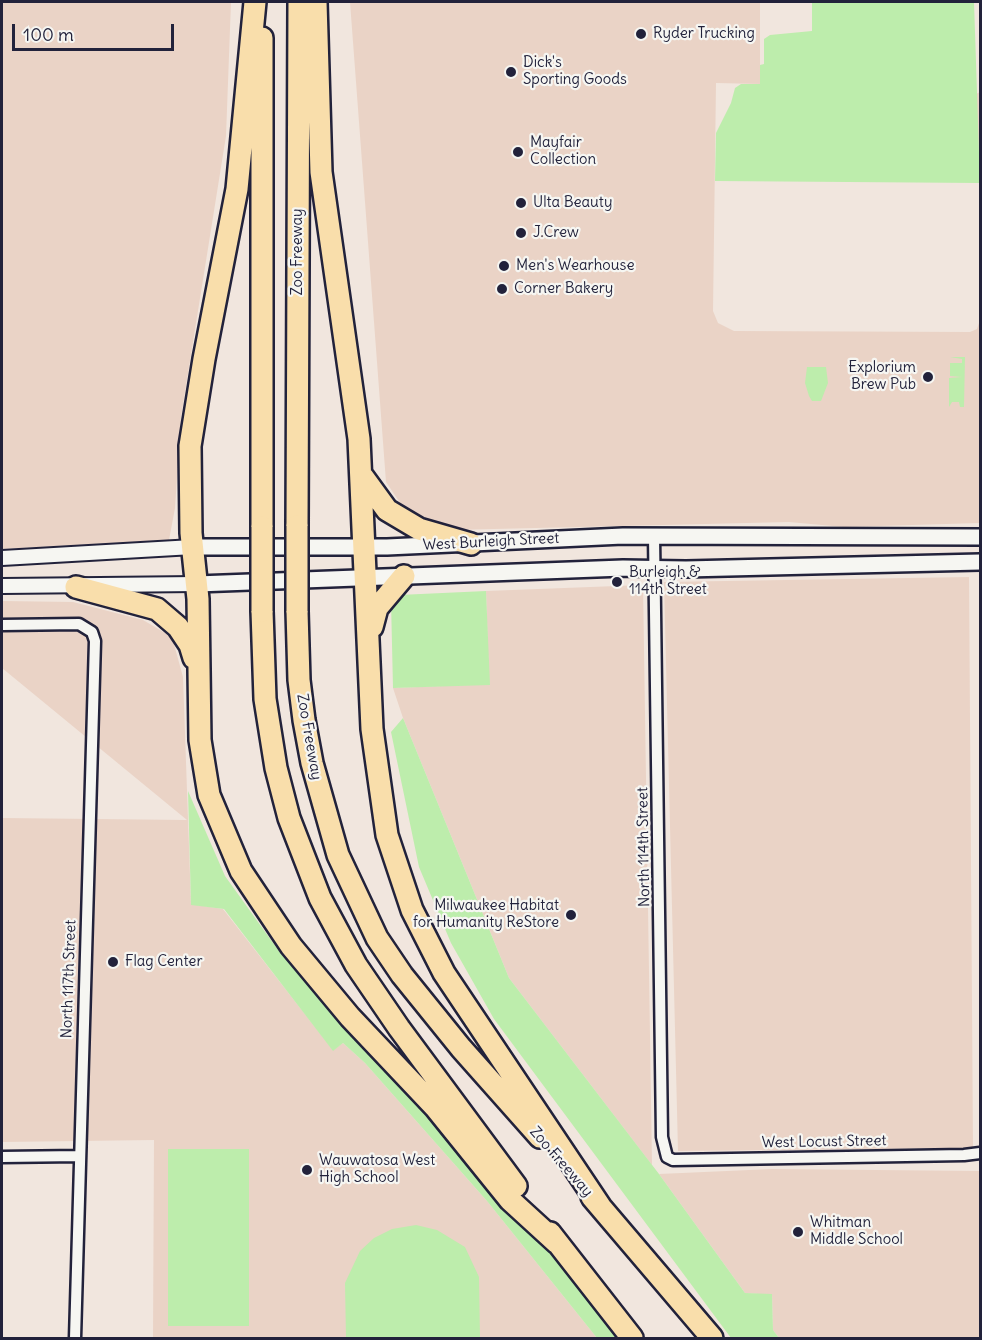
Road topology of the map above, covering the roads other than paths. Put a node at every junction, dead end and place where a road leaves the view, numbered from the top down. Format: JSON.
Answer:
{"nodes":[{"id":1,"x":255,"y":2,"type":"edge"},
{"id":2,"x":262,"y":2,"type":"edge"},
{"id":3,"x":299,"y":2,"type":"edge"},
{"id":4,"x":316,"y":2,"type":"edge"},
{"id":5,"x":363,"y":477,"type":"junction"},
{"id":6,"x":654,"y":536,"type":"junction"},
{"id":7,"x":981,"y":537,"type":"edge"},
{"id":8,"x":471,"y":544,"type":"junction"},
{"id":9,"x":365,"y":546,"type":"junction"},
{"id":10,"x":193,"y":547,"type":"junction"},
{"id":11,"x":2,"y":558,"type":"edge"},
{"id":12,"x":981,"y":562,"type":"edge"},
{"id":13,"x":653,"y":569,"type":"junction"},
{"id":14,"x":404,"y":576,"type":"junction"},
{"id":15,"x":366,"y":579,"type":"junction"},
{"id":16,"x":197,"y":584,"type":"junction"},
{"id":17,"x":2,"y":586,"type":"edge"},
{"id":18,"x":76,"y":587,"type":"junction"},
{"id":19,"x":2,"y":625,"type":"edge"},
{"id":20,"x":369,"y":633,"type":"junction"},
{"id":21,"x":197,"y":668,"type":"junction"},
{"id":22,"x":981,"y":1153,"type":"edge"},
{"id":23,"x":79,"y":1156,"type":"junction"},
{"id":24,"x":2,"y":1157,"type":"edge"},
{"id":25,"x":667,"y":1157,"type":"joint"},
{"id":26,"x":600,"y":1206,"type":"junction"},
{"id":27,"x":557,"y":1243,"type":"junction"},
{"id":28,"x":75,"y":1338,"type":"edge"},
{"id":29,"x":632,"y":1338,"type":"edge"},
{"id":30,"x":712,"y":1338,"type":"edge"}],
"edges":[{"from":1,"to":10,"type":"highway"},
{"from":2,"to":27,"type":"highway","bridge":true},
{"from":3,"to":26,"type":"highway","name":"Zoo Freeway","bridge":true},
{"from":4,"to":5,"type":"highway"},
{"from":5,"to":8,"type":"highway"},
{"from":5,"to":9,"type":"highway"},
{"from":6,"to":7,"type":"main road","name":"West Burleigh Street"},
{"from":6,"to":8,"type":"main road","name":"West Burleigh Street"},
{"from":6,"to":13,"type":"street","name":"North 114th Street"},
{"from":8,"to":9,"type":"main road","name":"West Burleigh Street"},
{"from":9,"to":10,"type":"main road","name":"West Burleigh Street"},
{"from":9,"to":15,"type":"highway"},
{"from":10,"to":11,"type":"street","name":"West Burleigh Street"},
{"from":10,"to":16,"type":"highway"},
{"from":12,"to":13,"type":"main road","name":"West Burleigh Street"},
{"from":13,"to":14,"type":"main road","name":"West Burleigh Street"},
{"from":13,"to":25,"type":"street","name":"North 114th Street"},
{"from":14,"to":15,"type":"main road","name":"West Burleigh Street"},
{"from":14,"to":20,"type":"highway"},
{"from":15,"to":16,"type":"main road","name":"West Burleigh Street"},
{"from":15,"to":20,"type":"highway"},
{"from":16,"to":18,"type":"street","name":"West Burleigh Street"},
{"from":16,"to":21,"type":"highway"},
{"from":17,"to":18,"type":"street","name":"West Burleigh Street"},
{"from":18,"to":21,"type":"highway"},
{"from":19,"to":23,"type":"street","name":"North 117th Street"},
{"from":20,"to":26,"type":"highway"},
{"from":21,"to":27,"type":"highway"},
{"from":22,"to":25,"type":"street","name":"West Locust Street"},
{"from":23,"to":24,"type":"street"},
{"from":23,"to":28,"type":"street","name":"North 117th Street"},
{"from":26,"to":30,"type":"highway","name":"Zoo Freeway"},
{"from":27,"to":29,"type":"highway"}]}
